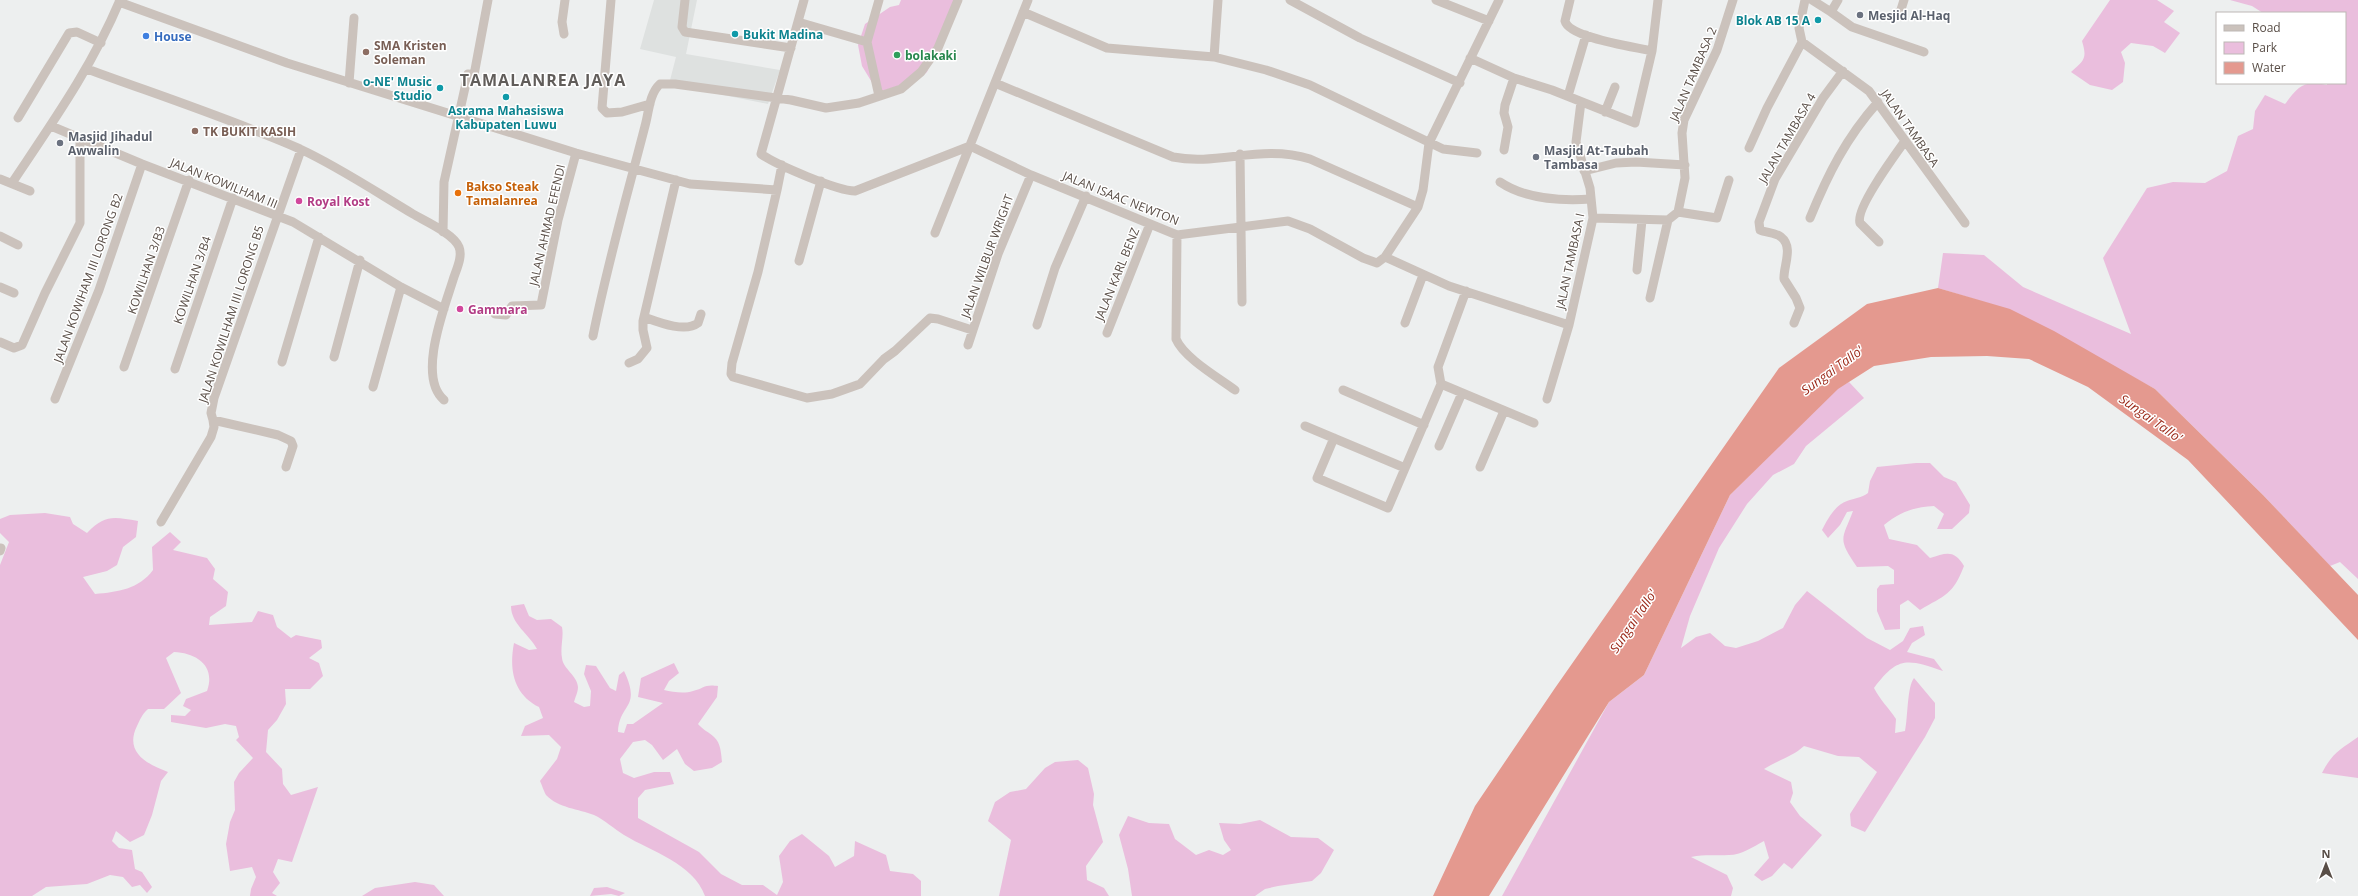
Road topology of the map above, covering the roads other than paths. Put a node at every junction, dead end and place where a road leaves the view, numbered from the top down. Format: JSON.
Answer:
{"nodes":[{"id":1,"x":488,"y":0,"type":"edge"},
{"id":2,"x":565,"y":0,"type":"edge"},
{"id":3,"x":611,"y":0,"type":"edge"},
{"id":4,"x":685,"y":0,"type":"edge"},
{"id":5,"x":804,"y":0,"type":"edge"},
{"id":6,"x":879,"y":0,"type":"edge"},
{"id":7,"x":958,"y":0,"type":"edge"},
{"id":8,"x":1028,"y":0,"type":"edge"},
{"id":9,"x":1218,"y":0,"type":"edge"},
{"id":10,"x":1290,"y":0,"type":"edge"},
{"id":11,"x":1436,"y":0,"type":"edge"},
{"id":12,"x":1499,"y":0,"type":"edge"},
{"id":13,"x":1570,"y":0,"type":"edge"},
{"id":14,"x":1658,"y":0,"type":"edge"},
{"id":15,"x":1733,"y":0,"type":"edge"},
{"id":16,"x":1805,"y":0,"type":"edge"},
{"id":17,"x":1812,"y":0,"type":"edge"},
{"id":18,"x":1838,"y":0,"type":"edge"},
{"id":19,"x":1904,"y":0,"type":"edge"},
{"id":20,"x":120,"y":1,"type":"edge"},
{"id":21,"x":1023,"y":12,"type":"junction"},
{"id":22,"x":1831,"y":12,"type":"junction"},
{"id":23,"x":1899,"y":16,"type":"dead end"},
{"id":24,"x":354,"y":18,"type":"dead end"},
{"id":25,"x":1489,"y":21,"type":"junction"},
{"id":26,"x":798,"y":22,"type":"junction"},
{"id":27,"x":564,"y":34,"type":"dead end"},
{"id":28,"x":1586,"y":35,"type":"junction"},
{"id":29,"x":867,"y":42,"type":"junction"},
{"id":30,"x":1802,"y":42,"type":"junction"},
{"id":31,"x":101,"y":43,"type":"junction"},
{"id":32,"x":791,"y":48,"type":"junction"},
{"id":33,"x":1652,"y":51,"type":"junction"},
{"id":34,"x":1924,"y":52,"type":"dead end"},
{"id":35,"x":1214,"y":57,"type":"junction"},
{"id":36,"x":1470,"y":58,"type":"junction"},
{"id":37,"x":87,"y":69,"type":"junction"},
{"id":38,"x":1843,"y":71,"type":"junction"},
{"id":39,"x":1514,"y":78,"type":"junction"},
{"id":40,"x":349,"y":83,"type":"junction"},
{"id":41,"x":995,"y":83,"type":"junction"},
{"id":42,"x":1460,"y":83,"type":"junction"},
{"id":43,"x":1615,"y":87,"type":"dead end"},
{"id":44,"x":879,"y":96,"type":"junction"},
{"id":45,"x":1568,"y":96,"type":"junction"},
{"id":46,"x":775,"y":99,"type":"junction"},
{"id":47,"x":1581,"y":102,"type":"junction"},
{"id":48,"x":1878,"y":102,"type":"junction"},
{"id":49,"x":650,"y":104,"type":"junction"},
{"id":50,"x":1605,"y":112,"type":"junction"},
{"id":51,"x":18,"y":118,"type":"dead end"},
{"id":52,"x":460,"y":118,"type":"junction"},
{"id":53,"x":51,"y":126,"type":"junction"},
{"id":54,"x":80,"y":138,"type":"junction"},
{"id":55,"x":1905,"y":141,"type":"junction"},
{"id":56,"x":1429,"y":143,"type":"junction"},
{"id":57,"x":970,"y":146,"type":"junction"},
{"id":58,"x":1749,"y":148,"type":"dead end"},
{"id":59,"x":301,"y":150,"type":"junction"},
{"id":60,"x":1504,"y":150,"type":"dead end"},
{"id":61,"x":576,"y":153,"type":"junction"},
{"id":62,"x":1477,"y":153,"type":"dead end"},
{"id":63,"x":1240,"y":154,"type":"junction"},
{"id":64,"x":142,"y":164,"type":"junction"},
{"id":65,"x":782,"y":165,"type":"junction"},
{"id":66,"x":1685,"y":165,"type":"junction"},
{"id":67,"x":632,"y":169,"type":"junction"},
{"id":68,"x":1584,"y":171,"type":"junction"},
{"id":69,"x":1031,"y":176,"type":"junction"},
{"id":70,"x":0,"y":179,"type":"edge"},
{"id":71,"x":189,"y":180,"type":"junction"},
{"id":72,"x":676,"y":180,"type":"junction"},
{"id":73,"x":1729,"y":180,"type":"dead end"},
{"id":74,"x":821,"y":181,"type":"junction"},
{"id":75,"x":1500,"y":182,"type":"dead end"},
{"id":76,"x":12,"y":183,"type":"junction"},
{"id":77,"x":777,"y":190,"type":"junction"},
{"id":78,"x":30,"y":191,"type":"dead end"},
{"id":79,"x":1086,"y":196,"type":"junction"},
{"id":80,"x":233,"y":198,"type":"junction"},
{"id":81,"x":1591,"y":199,"type":"junction"},
{"id":82,"x":1418,"y":206,"type":"junction"},
{"id":83,"x":1678,"y":212,"type":"junction"},
{"id":84,"x":277,"y":216,"type":"junction"},
{"id":85,"x":1593,"y":218,"type":"junction"},
{"id":86,"x":1810,"y":218,"type":"dead end"},
{"id":87,"x":1642,"y":220,"type":"junction"},
{"id":88,"x":1668,"y":220,"type":"junction"},
{"id":89,"x":1965,"y":223,"type":"dead end"},
{"id":90,"x":1150,"y":224,"type":"junction"},
{"id":91,"x":1241,"y":226,"type":"junction"},
{"id":92,"x":443,"y":232,"type":"junction"},
{"id":93,"x":935,"y":233,"type":"dead end"},
{"id":94,"x":1177,"y":235,"type":"junction"},
{"id":95,"x":0,"y":236,"type":"edge"},
{"id":96,"x":319,"y":237,"type":"junction"},
{"id":97,"x":1879,"y":242,"type":"dead end"},
{"id":98,"x":18,"y":245,"type":"dead end"},
{"id":99,"x":1383,"y":259,"type":"junction"},
{"id":100,"x":360,"y":260,"type":"junction"},
{"id":101,"x":799,"y":261,"type":"dead end"},
{"id":102,"x":1637,"y":270,"type":"dead end"},
{"id":103,"x":1423,"y":275,"type":"junction"},
{"id":104,"x":0,"y":287,"type":"edge"},
{"id":105,"x":401,"y":287,"type":"junction"},
{"id":106,"x":1466,"y":291,"type":"junction"},
{"id":107,"x":14,"y":293,"type":"dead end"},
{"id":108,"x":1650,"y":298,"type":"dead end"},
{"id":109,"x":1242,"y":302,"type":"dead end"},
{"id":110,"x":444,"y":309,"type":"junction"},
{"id":111,"x":495,"y":314,"type":"dead end"},
{"id":112,"x":701,"y":314,"type":"dead end"},
{"id":113,"x":644,"y":318,"type":"junction"},
{"id":114,"x":1405,"y":323,"type":"dead end"},
{"id":115,"x":1794,"y":323,"type":"dead end"},
{"id":116,"x":1037,"y":325,"type":"dead end"},
{"id":117,"x":1569,"y":325,"type":"junction"},
{"id":118,"x":972,"y":330,"type":"junction"},
{"id":119,"x":1107,"y":333,"type":"dead end"},
{"id":120,"x":593,"y":336,"type":"dead end"},
{"id":121,"x":0,"y":342,"type":"edge"},
{"id":122,"x":968,"y":345,"type":"dead end"},
{"id":123,"x":334,"y":357,"type":"dead end"},
{"id":124,"x":282,"y":362,"type":"dead end"},
{"id":125,"x":629,"y":363,"type":"dead end"},
{"id":126,"x":124,"y":368,"type":"dead end"},
{"id":127,"x":175,"y":369,"type":"dead end"},
{"id":128,"x":1441,"y":384,"type":"junction"},
{"id":129,"x":373,"y":387,"type":"dead end"},
{"id":130,"x":1235,"y":390,"type":"dead end"},
{"id":131,"x":1343,"y":390,"type":"dead end"},
{"id":132,"x":1462,"y":393,"type":"junction"},
{"id":133,"x":55,"y":399,"type":"dead end"},
{"id":134,"x":1547,"y":399,"type":"dead end"},
{"id":135,"x":444,"y":400,"type":"dead end"},
{"id":136,"x":1504,"y":411,"type":"junction"},
{"id":137,"x":213,"y":420,"type":"junction"},
{"id":138,"x":1534,"y":423,"type":"dead end"},
{"id":139,"x":1424,"y":425,"type":"junction"},
{"id":140,"x":1305,"y":426,"type":"dead end"},
{"id":141,"x":1334,"y":438,"type":"junction"},
{"id":142,"x":1439,"y":446,"type":"dead end"},
{"id":143,"x":1480,"y":467,"type":"dead end"},
{"id":144,"x":286,"y":468,"type":"dead end"},
{"id":145,"x":1405,"y":468,"type":"junction"},
{"id":146,"x":161,"y":522,"type":"dead end"}],
"edges":[{"from":1,"to":52,"type":"street"},
{"from":2,"to":27,"type":"street"},
{"from":3,"to":49,"type":"street"},
{"from":4,"to":32,"type":"street"},
{"from":5,"to":26,"type":"street"},
{"from":6,"to":29,"type":"street"},
{"from":7,"to":44,"type":"street"},
{"from":8,"to":21,"type":"street"},
{"from":9,"to":35,"type":"street"},
{"from":10,"to":42,"type":"street"},
{"from":11,"to":25,"type":"street"},
{"from":12,"to":25,"type":"street"},
{"from":13,"to":28,"type":"street"},
{"from":14,"to":33,"type":"street"},
{"from":15,"to":66,"type":"street","name":"JALAN TAMBASA 2"},
{"from":16,"to":30,"type":"street"},
{"from":17,"to":22,"type":"street"},
{"from":18,"to":22,"type":"street"},
{"from":19,"to":23,"type":"street"},
{"from":20,"to":31,"type":"street"},
{"from":20,"to":40,"type":"street"},
{"from":21,"to":35,"type":"street"},
{"from":21,"to":41,"type":"street"},
{"from":22,"to":34,"type":"street"},
{"from":24,"to":40,"type":"street"},
{"from":25,"to":36,"type":"street"},
{"from":26,"to":29,"type":"street"},
{"from":26,"to":32,"type":"street"},
{"from":28,"to":33,"type":"street"},
{"from":28,"to":45,"type":"street"},
{"from":29,"to":44,"type":"street"},
{"from":30,"to":38,"type":"street","name":"JALAN TAMBASA"},
{"from":30,"to":58,"type":"street"},
{"from":31,"to":37,"type":"street"},
{"from":31,"to":51,"type":"street"},
{"from":32,"to":46,"type":"street"},
{"from":33,"to":50,"type":"street"},
{"from":35,"to":56,"type":"street"},
{"from":36,"to":39,"type":"street"},
{"from":36,"to":42,"type":"street"},
{"from":37,"to":53,"type":"street"},
{"from":37,"to":59,"type":"street"},
{"from":38,"to":48,"type":"street","name":"JALAN TAMBASA"},
{"from":38,"to":115,"type":"street","name":"JALAN TAMBASA 4"},
{"from":39,"to":45,"type":"street"},
{"from":39,"to":60,"type":"street"},
{"from":40,"to":52,"type":"street"},
{"from":41,"to":57,"type":"street"},
{"from":41,"to":63,"type":"street"},
{"from":42,"to":56,"type":"street"},
{"from":43,"to":50,"type":"street"},
{"from":44,"to":46,"type":"street"},
{"from":45,"to":47,"type":"street"},
{"from":46,"to":49,"type":"street"},
{"from":46,"to":65,"type":"street"},
{"from":47,"to":50,"type":"street"},
{"from":47,"to":68,"type":"street","name":"JALAN TAMBASA I"},
{"from":48,"to":55,"type":"street","name":"JALAN TAMBASA"},
{"from":48,"to":86,"type":"street"},
{"from":49,"to":67,"type":"street"},
{"from":52,"to":61,"type":"street"},
{"from":52,"to":92,"type":"street"},
{"from":53,"to":54,"type":"street","name":"JALAN KOWILHAM III"},
{"from":53,"to":76,"type":"street"},
{"from":54,"to":64,"type":"street","name":"JALAN KOWILHAM III"},
{"from":54,"to":121,"type":"street"},
{"from":55,"to":89,"type":"street","name":"JALAN TAMBASA"},
{"from":55,"to":97,"type":"street"},
{"from":56,"to":62,"type":"street"},
{"from":56,"to":82,"type":"street"},
{"from":57,"to":69,"type":"street","name":"JALAN ISAAC NEWTON"},
{"from":57,"to":74,"type":"street"},
{"from":57,"to":93,"type":"street"},
{"from":59,"to":84,"type":"street","name":"JALAN KOWILHAM III LORONG B5"},
{"from":59,"to":92,"type":"street"},
{"from":61,"to":67,"type":"street"},
{"from":61,"to":111,"type":"street","name":"JALAN AHMAD EFENDI"},
{"from":63,"to":82,"type":"street"},
{"from":63,"to":91,"type":"street"},
{"from":64,"to":71,"type":"street","name":"JALAN KOWILHAM III"},
{"from":64,"to":133,"type":"street","name":"JALAN KOWIHAM III LORONG B2"},
{"from":65,"to":74,"type":"street"},
{"from":65,"to":77,"type":"street"},
{"from":66,"to":68,"type":"street"},
{"from":66,"to":83,"type":"street","name":"JALAN TAMBASA 2"},
{"from":67,"to":72,"type":"street"},
{"from":67,"to":120,"type":"street"},
{"from":68,"to":81,"type":"street","name":"JALAN TAMBASA I"},
{"from":69,"to":79,"type":"street","name":"JALAN ISAAC NEWTON"},
{"from":69,"to":118,"type":"street","name":"JALAN WILBUR WRIGHT"},
{"from":70,"to":76,"type":"street"},
{"from":71,"to":80,"type":"street","name":"JALAN KOWILHAM III"},
{"from":71,"to":126,"type":"street","name":"KOWILHAN 3/B3"},
{"from":72,"to":77,"type":"street"},
{"from":72,"to":113,"type":"street"},
{"from":73,"to":83,"type":"street"},
{"from":74,"to":101,"type":"street"},
{"from":75,"to":81,"type":"street"},
{"from":76,"to":78,"type":"street"},
{"from":77,"to":118,"type":"street"},
{"from":79,"to":90,"type":"street","name":"JALAN ISAAC NEWTON"},
{"from":79,"to":116,"type":"street"},
{"from":80,"to":84,"type":"street","name":"JALAN KOWILHAM III"},
{"from":80,"to":127,"type":"street","name":"KOWILHAN 3/B4"},
{"from":81,"to":85,"type":"street","name":"JALAN TAMBASA I"},
{"from":82,"to":99,"type":"street"},
{"from":83,"to":88,"type":"street"},
{"from":84,"to":96,"type":"street","name":"JALAN KOWILHAM III"},
{"from":84,"to":137,"type":"street","name":"JALAN KOWILHAM III LORONG B5"},
{"from":85,"to":87,"type":"street"},
{"from":85,"to":117,"type":"street","name":"JALAN TAMBASA I"},
{"from":87,"to":88,"type":"street"},
{"from":87,"to":102,"type":"street"},
{"from":88,"to":108,"type":"street"},
{"from":90,"to":94,"type":"street","name":"JALAN ISAAC NEWTON"},
{"from":90,"to":119,"type":"street","name":"JALAN KARL BENZ"},
{"from":91,"to":94,"type":"street","name":"JALAN ISAAC NEWTON"},
{"from":91,"to":99,"type":"street","name":"JALAN ISAAC NEWTON"},
{"from":91,"to":109,"type":"street"},
{"from":92,"to":110,"type":"street"},
{"from":94,"to":130,"type":"street"},
{"from":95,"to":98,"type":"street"},
{"from":96,"to":100,"type":"street","name":"JALAN KOWILHAM III"},
{"from":96,"to":124,"type":"street"},
{"from":99,"to":103,"type":"street"},
{"from":100,"to":105,"type":"street","name":"JALAN KOWILHAM III"},
{"from":100,"to":123,"type":"street"},
{"from":103,"to":106,"type":"street"},
{"from":103,"to":114,"type":"street"},
{"from":104,"to":107,"type":"street"},
{"from":105,"to":110,"type":"street","name":"JALAN KOWILHAM III"},
{"from":105,"to":129,"type":"street"},
{"from":106,"to":117,"type":"street"},
{"from":106,"to":128,"type":"street"},
{"from":110,"to":135,"type":"street"},
{"from":112,"to":113,"type":"street"},
{"from":113,"to":125,"type":"street"},
{"from":117,"to":134,"type":"street","name":"JALAN TAMBASA I"},
{"from":118,"to":122,"type":"street","name":"JALAN WILBUR WRIGHT"},
{"from":128,"to":132,"type":"street"},
{"from":128,"to":139,"type":"street"},
{"from":131,"to":139,"type":"street"},
{"from":132,"to":136,"type":"street"},
{"from":132,"to":142,"type":"street"},
{"from":136,"to":138,"type":"street"},
{"from":136,"to":143,"type":"street"},
{"from":137,"to":144,"type":"street"},
{"from":137,"to":146,"type":"street","name":"JALAN KOWILHAM III LORONG B5"},
{"from":139,"to":145,"type":"street"},
{"from":140,"to":141,"type":"street"},
{"from":141,"to":145,"type":"street"},
{"from":141,"to":145,"type":"street"}]}
